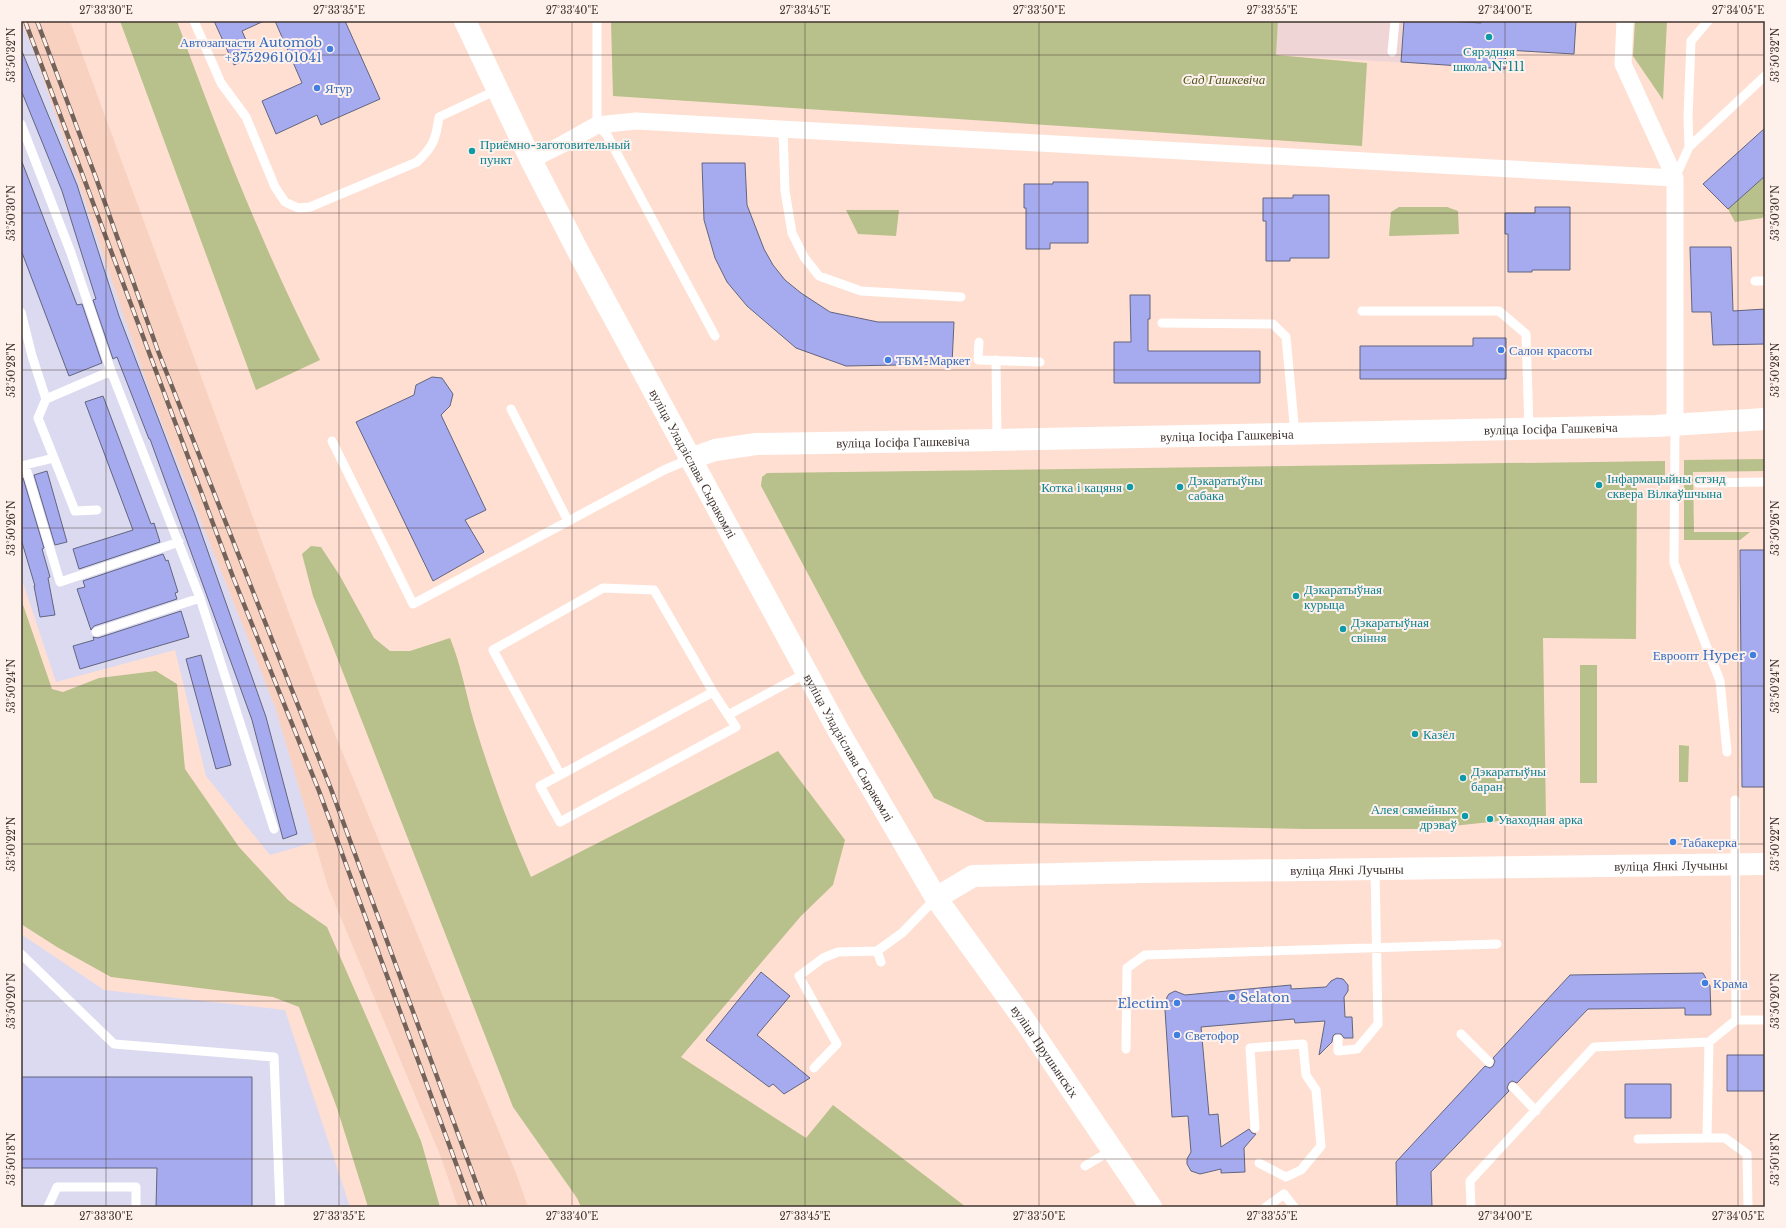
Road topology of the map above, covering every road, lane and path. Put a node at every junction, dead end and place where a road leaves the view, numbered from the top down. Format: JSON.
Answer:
{"nodes":[{"id":1,"x":194,"y":21,"type":"edge"},
{"id":2,"x":465,"y":21,"type":"edge"},
{"id":3,"x":597,"y":21,"type":"edge"},
{"id":4,"x":1394,"y":21,"type":"edge"},
{"id":5,"x":1625,"y":21,"type":"edge"},
{"id":6,"x":1708,"y":21,"type":"edge"},
{"id":7,"x":1392,"y":52,"type":"dead end"},
{"id":8,"x":1765,"y":76,"type":"edge"},
{"id":9,"x":497,"y":90,"type":"junction"},
{"id":10,"x":21,"y":124,"type":"edge"},
{"id":11,"x":597,"y":125,"type":"junction"},
{"id":12,"x":783,"y":129,"type":"junction"},
{"id":13,"x":1689,"y":147,"type":"junction"},
{"id":14,"x":531,"y":160,"type":"junction"},
{"id":15,"x":1676,"y":178,"type":"junction"},
{"id":16,"x":1755,"y":281,"type":"dead end"},
{"id":17,"x":1765,"y":281,"type":"edge"},
{"id":18,"x":961,"y":297,"type":"dead end"},
{"id":19,"x":1362,"y":311,"type":"dead end"},
{"id":20,"x":21,"y":312,"type":"edge"},
{"id":21,"x":1162,"y":323,"type":"dead end"},
{"id":22,"x":715,"y":336,"type":"dead end"},
{"id":23,"x":979,"y":342,"type":"dead end"},
{"id":24,"x":996,"y":360,"type":"junction"},
{"id":25,"x":1040,"y":362,"type":"dead end"},
{"id":26,"x":111,"y":371,"type":"junction"},
{"id":27,"x":46,"y":399,"type":"junction"},
{"id":28,"x":511,"y":409,"type":"dead end"},
{"id":29,"x":1765,"y":419,"type":"edge"},
{"id":30,"x":1675,"y":426,"type":"junction"},
{"id":31,"x":1529,"y":428,"type":"junction"},
{"id":32,"x":1295,"y":434,"type":"junction"},
{"id":33,"x":332,"y":440,"type":"dead end"},
{"id":34,"x":997,"y":440,"type":"junction"},
{"id":35,"x":54,"y":458,"type":"junction"},
{"id":36,"x":690,"y":459,"type":"junction"},
{"id":37,"x":1765,"y":482,"type":"edge"},
{"id":38,"x":1698,"y":483,"type":"dead end"},
{"id":39,"x":97,"y":510,"type":"dead end"},
{"id":40,"x":568,"y":521,"type":"junction"},
{"id":41,"x":179,"y":542,"type":"junction"},
{"id":42,"x":200,"y":598,"type":"junction"},
{"id":43,"x":96,"y":632,"type":"dead end"},
{"id":44,"x":806,"y":673,"type":"junction"},
{"id":45,"x":713,"y":692,"type":"junction"},
{"id":46,"x":728,"y":715,"type":"junction"},
{"id":47,"x":1726,"y":752,"type":"dead end"},
{"id":48,"x":560,"y":774,"type":"junction"},
{"id":49,"x":1735,"y":800,"type":"dead end"},
{"id":50,"x":274,"y":829,"type":"dead end"},
{"id":51,"x":1735,"y":864,"type":"junction"},
{"id":52,"x":1765,"y":864,"type":"edge"},
{"id":53,"x":1375,"y":869,"type":"junction"},
{"id":54,"x":936,"y":898,"type":"junction"},
{"id":55,"x":1497,"y":944,"type":"dead end"},
{"id":56,"x":1377,"y":947,"type":"junction"},
{"id":57,"x":877,"y":951,"type":"junction"},
{"id":58,"x":21,"y":954,"type":"edge"},
{"id":59,"x":882,"y":962,"type":"dead end"},
{"id":60,"x":1736,"y":1020,"type":"junction"},
{"id":61,"x":1765,"y":1020,"type":"edge"},
{"id":62,"x":1461,"y":1034,"type":"dead end"},
{"id":63,"x":1338,"y":1039,"type":"dead end"},
{"id":64,"x":1709,"y":1042,"type":"junction"},
{"id":65,"x":1126,"y":1049,"type":"dead end"},
{"id":66,"x":1489,"y":1062,"type":"dead end"},
{"id":67,"x":814,"y":1068,"type":"dead end"},
{"id":68,"x":1513,"y":1087,"type":"dead end"},
{"id":69,"x":1536,"y":1110,"type":"junction"},
{"id":70,"x":1255,"y":1128,"type":"dead end"},
{"id":71,"x":1707,"y":1138,"type":"junction"},
{"id":72,"x":1638,"y":1139,"type":"dead end"},
{"id":73,"x":1112,"y":1150,"type":"junction"},
{"id":74,"x":1259,"y":1163,"type":"dead end"},
{"id":75,"x":1085,"y":1166,"type":"dead end"},
{"id":76,"x":1286,"y":1177,"type":"junction"},
{"id":77,"x":1284,"y":1194,"type":"junction"},
{"id":78,"x":48,"y":1207,"type":"edge"},
{"id":79,"x":136,"y":1207,"type":"edge"},
{"id":80,"x":280,"y":1207,"type":"edge"},
{"id":81,"x":1151,"y":1207,"type":"edge"},
{"id":82,"x":1266,"y":1207,"type":"edge"},
{"id":83,"x":1294,"y":1207,"type":"edge"},
{"id":84,"x":1471,"y":1207,"type":"edge"},
{"id":85,"x":1748,"y":1207,"type":"edge"}],
"edges":[{"from":1,"to":9,"type":"lane"},
{"from":2,"to":9,"type":"street","name":"вуліца Уладзіслава Сыракомлі"},
{"from":3,"to":11,"type":"lane"},
{"from":4,"to":7,"type":"lane"},
{"from":5,"to":15,"type":"street"},
{"from":6,"to":13,"type":"lane"},
{"from":8,"to":13,"type":"lane"},
{"from":9,"to":14,"type":"street","name":"вуліца Уладзіслава Сыракомлі"},
{"from":10,"to":26,"type":"lane"},
{"from":11,"to":12,"type":"street"},
{"from":11,"to":14,"type":"street"},
{"from":11,"to":22,"type":"lane"},
{"from":12,"to":15,"type":"street"},
{"from":12,"to":18,"type":"lane"},
{"from":13,"to":15,"type":"lane"},
{"from":14,"to":36,"type":"street","name":"вуліца Уладзіслава Сыракомлі"},
{"from":15,"to":30,"type":"street"},
{"from":16,"to":17,"type":"lane"},
{"from":19,"to":31,"type":"lane"},
{"from":20,"to":27,"type":"lane"},
{"from":21,"to":32,"type":"lane"},
{"from":23,"to":24,"type":"lane"},
{"from":24,"to":25,"type":"lane"},
{"from":24,"to":34,"type":"lane"},
{"from":26,"to":27,"type":"lane"},
{"from":26,"to":41,"type":"lane"},
{"from":27,"to":35,"type":"lane"},
{"from":28,"to":40,"type":"lane"},
{"from":29,"to":30,"type":"street","name":"вуліца Іосіфа Гашкевіча"},
{"from":30,"to":31,"type":"street","name":"вуліца Іосіфа Гашкевіча"},
{"from":30,"to":47,"type":"lane"},
{"from":31,"to":32,"type":"street","name":"вуліца Іосіфа Гашкевіча"},
{"from":32,"to":34,"type":"street","name":"вуліца Іосіфа Гашкевіча"},
{"from":33,"to":40,"type":"lane"},
{"from":34,"to":36,"type":"street","name":"вуліца Іосіфа Гашкевіча"},
{"from":35,"to":39,"type":"lane"},
{"from":35,"to":41,"type":"lane"},
{"from":36,"to":40,"type":"lane"},
{"from":36,"to":44,"type":"street","name":"вуліца Уладзіслава Сыракомлі"},
{"from":37,"to":38,"type":"lane"},
{"from":41,"to":42,"type":"lane"},
{"from":42,"to":43,"type":"lane"},
{"from":42,"to":50,"type":"lane"},
{"from":44,"to":46,"type":"lane"},
{"from":44,"to":54,"type":"street","name":"вуліца Уладзіслава Сыракомлі"},
{"from":45,"to":46,"type":"lane"},
{"from":45,"to":48,"type":"lane"},
{"from":45,"to":48,"type":"lane"},
{"from":46,"to":48,"type":"lane"},
{"from":49,"to":51,"type":"lane"},
{"from":51,"to":52,"type":"street","name":"вуліца Янкі Лучыны"},
{"from":51,"to":53,"type":"street","name":"вуліца Янкі Лучыны"},
{"from":51,"to":60,"type":"lane"},
{"from":53,"to":54,"type":"street","name":"вуліца Янкі Лучыны"},
{"from":53,"to":56,"type":"lane"},
{"from":54,"to":57,"type":"lane"},
{"from":54,"to":73,"type":"street","name":"вуліца Прушынскіх"},
{"from":55,"to":56,"type":"lane"},
{"from":56,"to":63,"type":"lane"},
{"from":56,"to":65,"type":"lane"},
{"from":57,"to":59,"type":"lane"},
{"from":57,"to":67,"type":"lane"},
{"from":58,"to":80,"type":"lane"},
{"from":60,"to":61,"type":"lane"},
{"from":60,"to":64,"type":"lane"},
{"from":62,"to":66,"type":"lane"},
{"from":64,"to":69,"type":"lane"},
{"from":64,"to":71,"type":"lane"},
{"from":68,"to":69,"type":"lane"},
{"from":69,"to":84,"type":"lane"},
{"from":70,"to":76,"type":"lane"},
{"from":71,"to":72,"type":"lane"},
{"from":71,"to":85,"type":"lane"},
{"from":73,"to":75,"type":"lane"},
{"from":73,"to":81,"type":"street","name":"вуліца Прушынскіх"},
{"from":74,"to":76,"type":"lane"},
{"from":76,"to":77,"type":"lane"},
{"from":77,"to":82,"type":"lane"},
{"from":77,"to":83,"type":"lane"},
{"from":78,"to":79,"type":"lane"}]}
